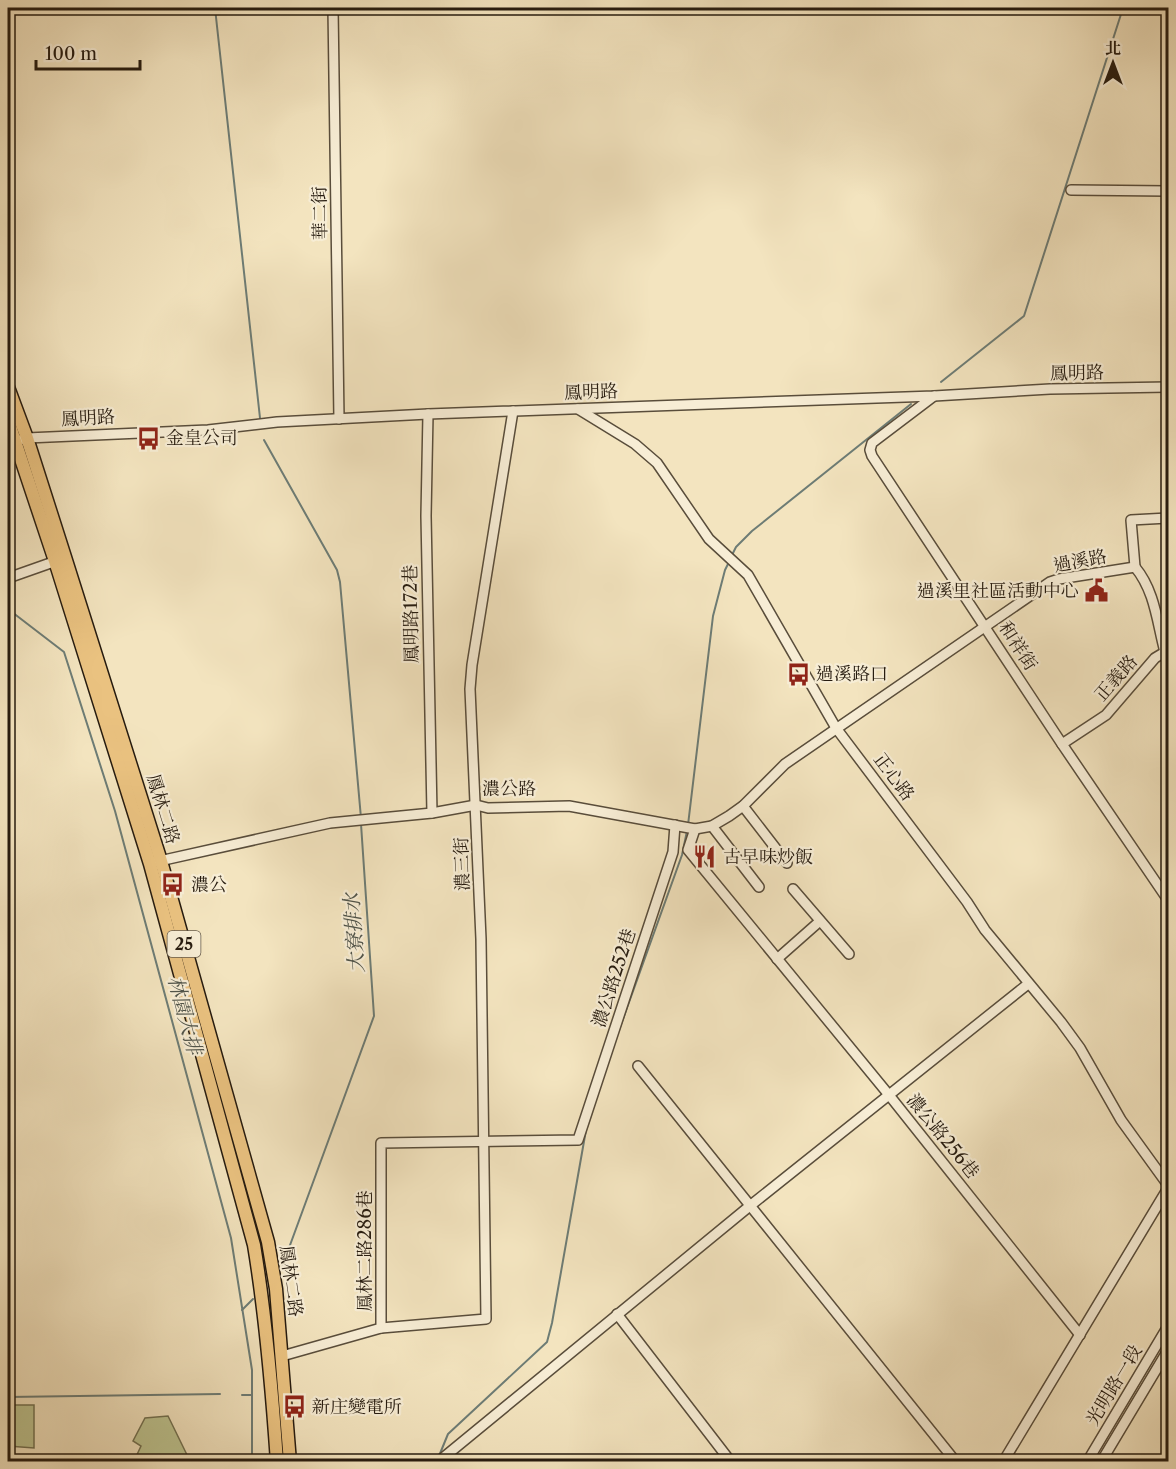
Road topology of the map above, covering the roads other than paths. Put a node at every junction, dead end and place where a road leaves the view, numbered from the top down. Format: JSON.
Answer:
{"nodes":[{"id":1,"x":333,"y":8,"type":"edge"},
{"id":2,"x":1071,"y":190,"type":"dead end"},
{"id":3,"x":1168,"y":191,"type":"edge"},
{"id":4,"x":8,"y":387,"type":"edge"},
{"id":5,"x":1168,"y":387,"type":"edge"},
{"id":6,"x":934,"y":396,"type":"junction"},
{"id":7,"x":577,"y":409,"type":"junction"},
{"id":8,"x":513,"y":411,"type":"junction"},
{"id":9,"x":428,"y":414,"type":"junction"},
{"id":10,"x":339,"y":419,"type":"junction"},
{"id":11,"x":8,"y":420,"type":"edge"},
{"id":12,"x":21,"y":440,"type":"junction"},
{"id":13,"x":1168,"y":518,"type":"edge"},
{"id":14,"x":60,"y":559,"type":"junction"},
{"id":15,"x":1135,"y":567,"type":"junction"},
{"id":16,"x":8,"y":578,"type":"edge"},
{"id":17,"x":986,"y":625,"type":"junction"},
{"id":18,"x":1167,"y":652,"type":"edge"},
{"id":19,"x":836,"y":728,"type":"junction"},
{"id":20,"x":1062,"y":744,"type":"junction"},
{"id":21,"x":476,"y":805,"type":"junction"},
{"id":22,"x":743,"y":806,"type":"junction"},
{"id":23,"x":432,"y":813,"type":"junction"},
{"id":24,"x":712,"y":826,"type":"junction"},
{"id":25,"x":686,"y":827,"type":"junction"},
{"id":26,"x":155,"y":862,"type":"junction"},
{"id":27,"x":788,"y":863,"type":"dead end"},
{"id":28,"x":759,"y":887,"type":"dead end"},
{"id":29,"x":793,"y":889,"type":"dead end"},
{"id":30,"x":1168,"y":900,"type":"edge"},
{"id":31,"x":820,"y":921,"type":"junction"},
{"id":32,"x":849,"y":954,"type":"dead end"},
{"id":33,"x":777,"y":959,"type":"junction"},
{"id":34,"x":1028,"y":984,"type":"junction"},
{"id":35,"x":638,"y":1066,"type":"dead end"},
{"id":36,"x":889,"y":1095,"type":"junction"},
{"id":37,"x":485,"y":1141,"type":"junction"},
{"id":38,"x":1168,"y":1187,"type":"edge"},
{"id":39,"x":751,"y":1205,"type":"junction"},
{"id":40,"x":617,"y":1314,"type":"junction"},
{"id":41,"x":1168,"y":1326,"type":"edge"},
{"id":42,"x":381,"y":1328,"type":"junction"},
{"id":43,"x":1080,"y":1335,"type":"junction"},
{"id":44,"x":1168,"y":1350,"type":"edge"},
{"id":45,"x":282,"y":1356,"type":"junction"},
{"id":46,"x":278,"y":1461,"type":"edge"},
{"id":47,"x":291,"y":1461,"type":"edge"},
{"id":48,"x":438,"y":1461,"type":"edge"},
{"id":49,"x":731,"y":1461,"type":"edge"},
{"id":50,"x":956,"y":1461,"type":"edge"},
{"id":51,"x":1003,"y":1461,"type":"edge"},
{"id":52,"x":1087,"y":1461,"type":"edge"},
{"id":53,"x":1101,"y":1461,"type":"edge"}],
"edges":[{"from":1,"to":10,"type":"street","name":"華二街"},
{"from":2,"to":3,"type":"street"},
{"from":4,"to":12,"type":"main road","name":"鳳林二路","number":"25"},
{"from":5,"to":6,"type":"street","name":"鳳明路"},
{"from":6,"to":7,"type":"street","name":"鳳明路"},
{"from":6,"to":17,"type":"street","name":"和祥街"},
{"from":7,"to":8,"type":"street","name":"鳳明路"},
{"from":7,"to":19,"type":"street","name":"正心路"},
{"from":8,"to":9,"type":"street","name":"鳳明路"},
{"from":8,"to":21,"type":"street","name":"濃三街"},
{"from":9,"to":10,"type":"street","name":"鳳明路"},
{"from":9,"to":23,"type":"street","name":"鳳明路172巷"},
{"from":10,"to":12,"type":"street","name":"鳳明路"},
{"from":11,"to":12,"type":"main road","name":"鳳林二路","number":"25"},
{"from":12,"to":14,"type":"main road","name":"鳳林二路","number":"25"},
{"from":13,"to":15,"type":"street"},
{"from":14,"to":16,"type":"street"},
{"from":14,"to":26,"type":"main road","name":"鳳林二路","number":"25"},
{"from":15,"to":17,"type":"street","name":"過溪路"},
{"from":15,"to":18,"type":"street","name":"過溪路"},
{"from":17,"to":19,"type":"street","name":"過溪路"},
{"from":17,"to":20,"type":"street","name":"和祥街"},
{"from":18,"to":20,"type":"street","name":"正義路"},
{"from":19,"to":22,"type":"street","name":"濃公路"},
{"from":19,"to":34,"type":"street","name":"正心路"},
{"from":20,"to":30,"type":"street","name":"和祥街"},
{"from":21,"to":23,"type":"street","name":"濃公路"},
{"from":21,"to":25,"type":"street","name":"濃公路"},
{"from":21,"to":37,"type":"street","name":"濃三街"},
{"from":22,"to":24,"type":"street","name":"濃公路"},
{"from":22,"to":27,"type":"street"},
{"from":23,"to":26,"type":"street","name":"濃公路"},
{"from":24,"to":25,"type":"street","name":"濃公路"},
{"from":24,"to":28,"type":"street"},
{"from":25,"to":33,"type":"street","name":"濃公路256巷"},
{"from":25,"to":37,"type":"street","name":"濃公路252巷"},
{"from":26,"to":45,"type":"main road","name":"鳳林二路","number":"25"},
{"from":26,"to":46,"type":"main road","name":"鳳林二路","number":"25"},
{"from":29,"to":31,"type":"street"},
{"from":31,"to":32,"type":"street"},
{"from":31,"to":33,"type":"street"},
{"from":33,"to":36,"type":"street","name":"濃公路256巷"},
{"from":34,"to":36,"type":"street"},
{"from":34,"to":38,"type":"street","name":"正心路"},
{"from":35,"to":39,"type":"street"},
{"from":36,"to":39,"type":"street"},
{"from":36,"to":43,"type":"street","name":"濃公路256巷"},
{"from":37,"to":42,"type":"street","name":"濃三街"},
{"from":37,"to":42,"type":"street","name":"鳳林二路286巷"},
{"from":38,"to":43,"type":"street"},
{"from":39,"to":40,"type":"street"},
{"from":39,"to":50,"type":"street"},
{"from":40,"to":48,"type":"street"},
{"from":40,"to":49,"type":"street"},
{"from":41,"to":52,"type":"street","name":"光明路一段"},
{"from":42,"to":45,"type":"street","name":"鳳林二路286巷"},
{"from":43,"to":51,"type":"street"},
{"from":44,"to":53,"type":"street","name":"光明路一段"},
{"from":45,"to":47,"type":"main road","name":"鳳林二路","number":"25"}]}
